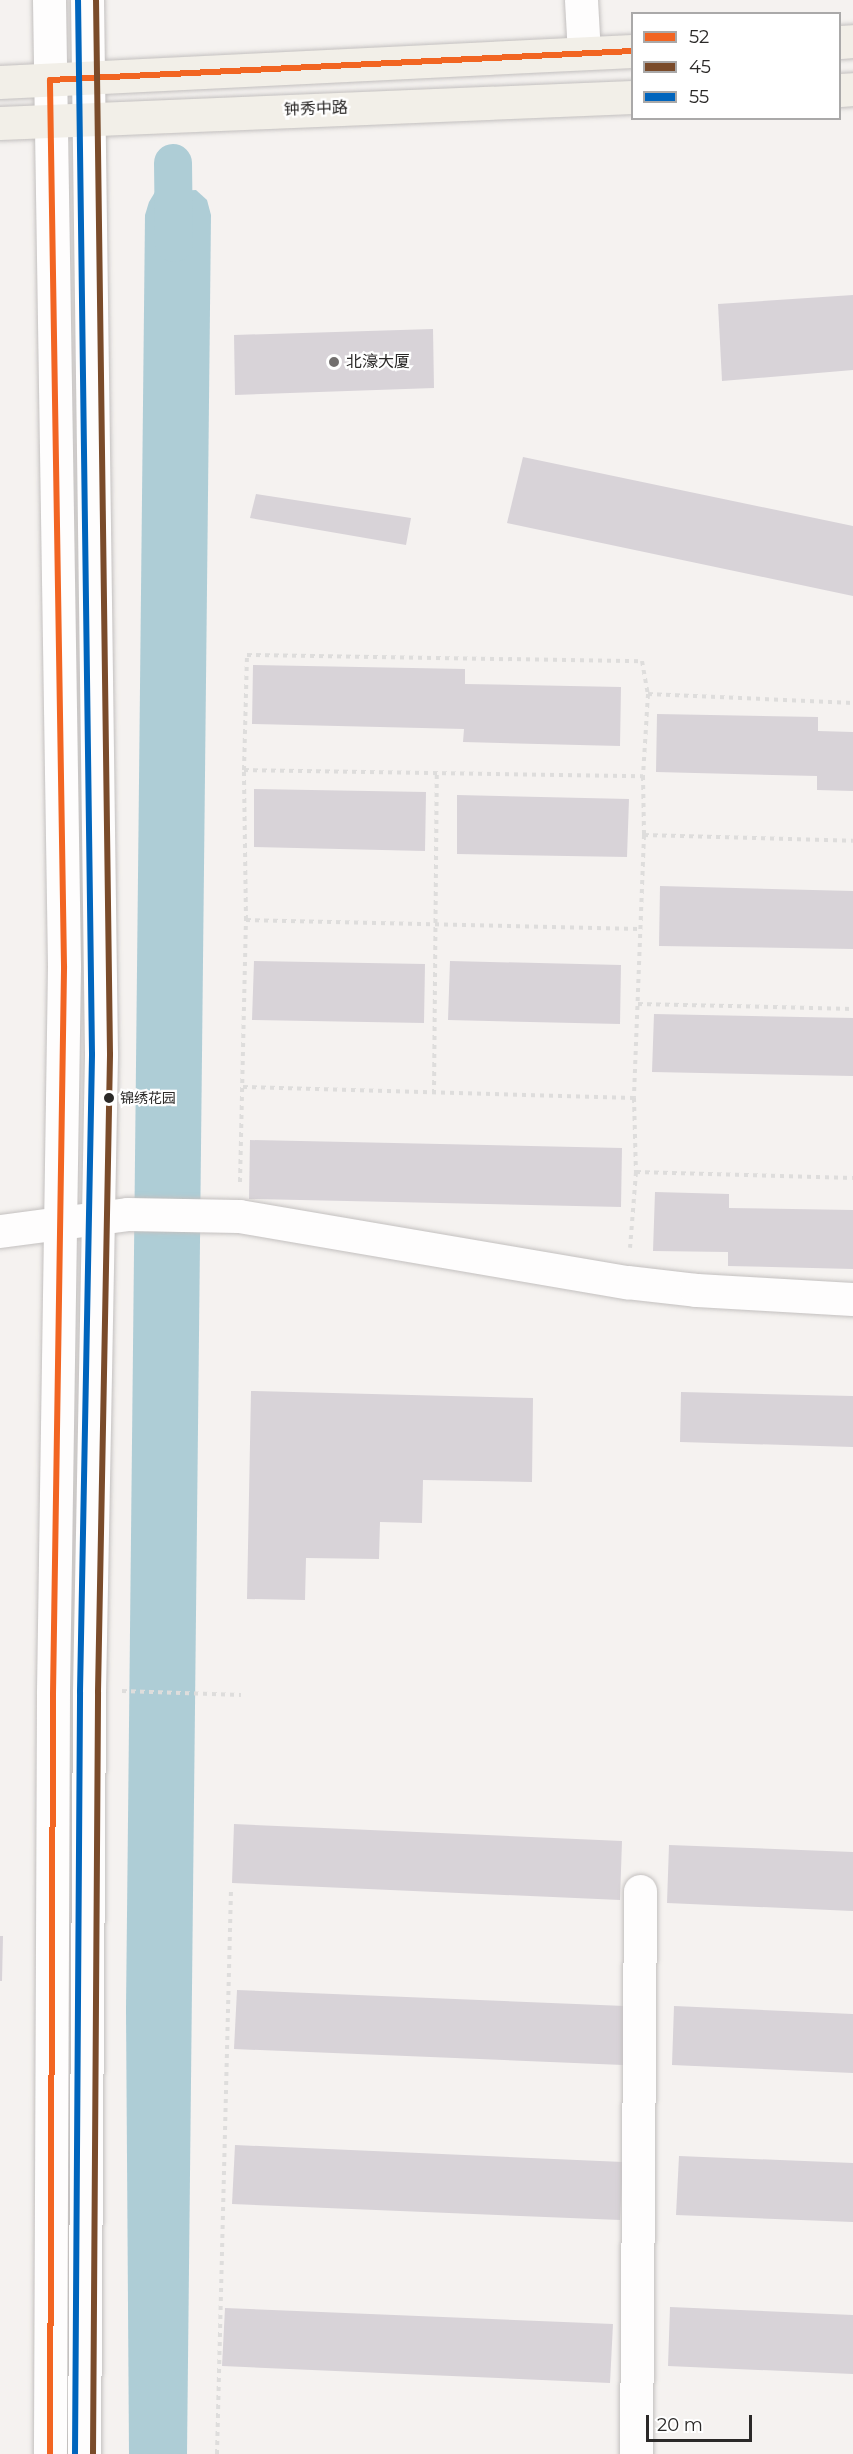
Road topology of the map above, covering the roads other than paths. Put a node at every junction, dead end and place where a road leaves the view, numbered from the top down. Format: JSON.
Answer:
{"nodes":[{"id":1,"x":49,"y":0,"type":"edge"},
{"id":2,"x":87,"y":0,"type":"edge"},
{"id":3,"x":581,"y":0,"type":"edge"},
{"id":4,"x":631,"y":51,"type":"edge"},
{"id":5,"x":584,"y":53,"type":"junction"},
{"id":6,"x":88,"y":78,"type":"junction"},
{"id":7,"x":50,"y":80,"type":"junction"},
{"id":8,"x":0,"y":82,"type":"edge"},
{"id":9,"x":631,"y":97,"type":"edge"},
{"id":10,"x":88,"y":119,"type":"junction"},
{"id":11,"x":50,"y":120,"type":"junction"},
{"id":12,"x":0,"y":123,"type":"edge"},
{"id":13,"x":113,"y":1216,"type":"junction"},
{"id":14,"x":58,"y":1222,"type":"junction"},
{"id":15,"x":0,"y":1231,"type":"edge"},
{"id":16,"x":853,"y":1299,"type":"edge"},
{"id":17,"x":640,"y":1891,"type":"dead end"},
{"id":18,"x":50,"y":2454,"type":"edge"},
{"id":19,"x":84,"y":2454,"type":"edge"},
{"id":20,"x":636,"y":2454,"type":"edge"}],
"edges":[{"from":1,"to":7,"type":"main road"},
{"from":2,"to":6,"type":"main road"},
{"from":3,"to":5,"type":"main road"},
{"from":4,"to":5,"type":"main road"},
{"from":5,"to":6,"type":"main road"},
{"from":6,"to":7,"type":"main road"},
{"from":6,"to":10,"type":"main road"},
{"from":7,"to":8,"type":"main road"},
{"from":7,"to":11,"type":"main road"},
{"from":9,"to":10,"type":"main road","name":"钟秀中路"},
{"from":10,"to":11,"type":"main road","name":"钟秀中路"},
{"from":10,"to":13,"type":"main road"},
{"from":11,"to":12,"type":"main road","name":"钟秀中路"},
{"from":11,"to":14,"type":"main road"},
{"from":13,"to":14,"type":"main road"},
{"from":13,"to":16,"type":"main road"},
{"from":13,"to":19,"type":"main road"},
{"from":14,"to":15,"type":"main road"},
{"from":14,"to":18,"type":"main road"},
{"from":17,"to":20,"type":"main road"}]}
